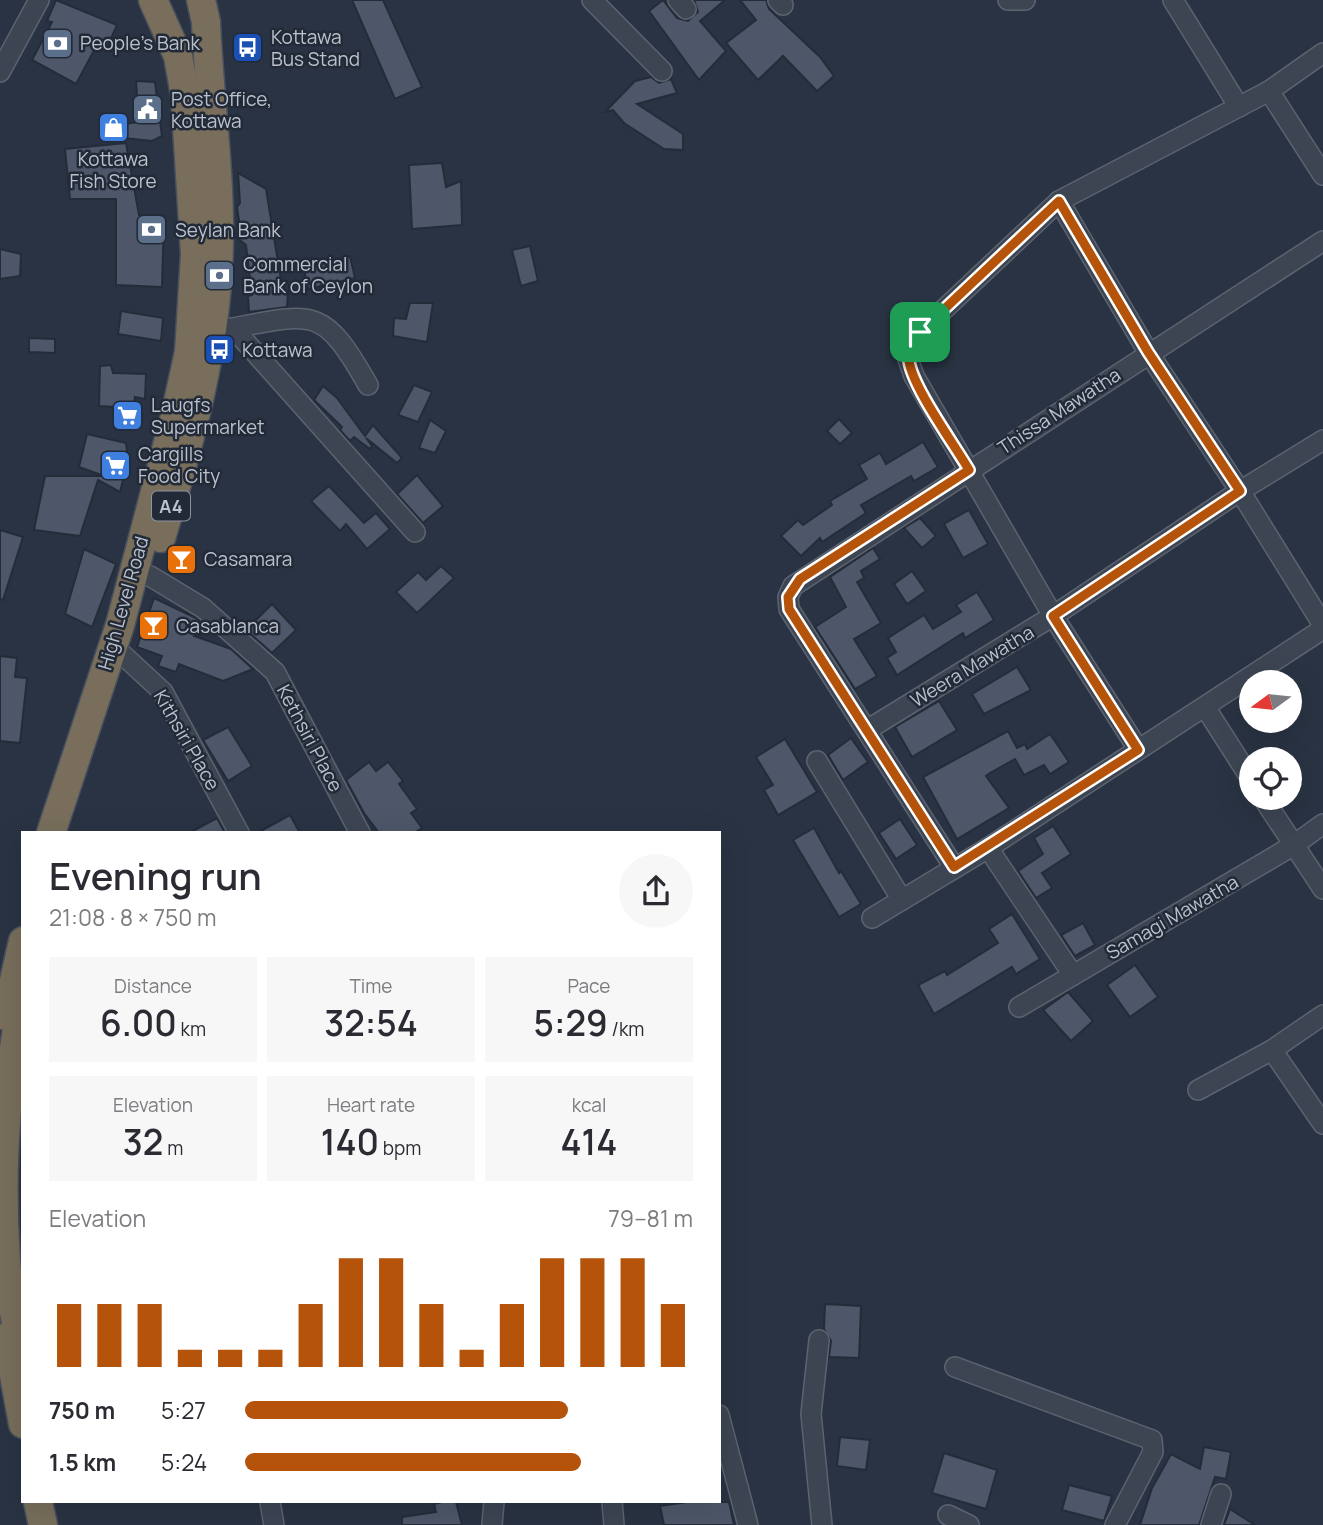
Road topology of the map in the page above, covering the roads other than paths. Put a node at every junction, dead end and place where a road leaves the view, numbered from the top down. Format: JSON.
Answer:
{"nodes":[{"id":1,"x":39,"y":0,"type":"edge"},
{"id":2,"x":153,"y":0,"type":"edge"},
{"id":3,"x":201,"y":0,"type":"edge"},
{"id":4,"x":592,"y":0,"type":"edge"},
{"id":5,"x":1008,"y":0,"type":"edge"},
{"id":6,"x":1025,"y":0,"type":"edge"},
{"id":7,"x":1173,"y":0,"type":"edge"},
{"id":8,"x":1323,"y":53,"type":"edge"},
{"id":9,"x":662,"y":71,"type":"dead end"},
{"id":10,"x":0,"y":72,"type":"edge"},
{"id":11,"x":1269,"y":91,"type":"junction"},
{"id":12,"x":1239,"y":107,"type":"junction"},
{"id":13,"x":1323,"y":175,"type":"edge"},
{"id":14,"x":1059,"y":201,"type":"junction"},
{"id":15,"x":1323,"y":241,"type":"edge"},
{"id":16,"x":222,"y":328,"type":"junction"},
{"id":17,"x":1148,"y":352,"type":"junction"},
{"id":18,"x":368,"y":384,"type":"dead end"},
{"id":19,"x":1323,"y":440,"type":"edge"},
{"id":20,"x":969,"y":470,"type":"junction"},
{"id":21,"x":1240,"y":491,"type":"junction"},
{"id":22,"x":415,"y":532,"type":"dead end"},
{"id":23,"x":150,"y":576,"type":"junction"},
{"id":24,"x":1053,"y":616,"type":"junction"},
{"id":25,"x":1323,"y":627,"type":"edge"},
{"id":26,"x":123,"y":656,"type":"junction"},
{"id":27,"x":1205,"y":707,"type":"junction"},
{"id":28,"x":867,"y":730,"type":"junction"},
{"id":29,"x":1138,"y":750,"type":"junction"},
{"id":30,"x":1239,"y":760,"type":"edge"},
{"id":31,"x":817,"y":761,"type":"dead end"},
{"id":32,"x":1271,"y":810,"type":"edge"},
{"id":33,"x":1323,"y":824,"type":"edge"},
{"id":34,"x":52,"y":831,"type":"edge"},
{"id":35,"x":65,"y":831,"type":"edge"},
{"id":36,"x":238,"y":831,"type":"edge"},
{"id":37,"x":359,"y":831,"type":"edge"},
{"id":38,"x":1294,"y":845,"type":"junction"},
{"id":39,"x":988,"y":848,"type":"junction"},
{"id":40,"x":954,"y":867,"type":"junction"},
{"id":41,"x":1323,"y":889,"type":"edge"},
{"id":42,"x":902,"y":900,"type":"junction"},
{"id":43,"x":872,"y":918,"type":"dead end"},
{"id":44,"x":21,"y":951,"type":"edge"},
{"id":45,"x":1073,"y":975,"type":"junction"},
{"id":46,"x":1019,"y":1007,"type":"dead end"},
{"id":47,"x":21,"y":1011,"type":"edge"},
{"id":48,"x":1323,"y":1015,"type":"edge"},
{"id":49,"x":1272,"y":1050,"type":"junction"},
{"id":50,"x":0,"y":1054,"type":"edge"},
{"id":51,"x":1198,"y":1090,"type":"dead end"},
{"id":52,"x":1323,"y":1124,"type":"edge"},
{"id":53,"x":10,"y":1263,"type":"edge"},
{"id":54,"x":0,"y":1300,"type":"edge"},
{"id":55,"x":819,"y":1340,"type":"dead end"},
{"id":56,"x":21,"y":1342,"type":"edge"},
{"id":57,"x":955,"y":1367,"type":"dead end"},
{"id":58,"x":21,"y":1413,"type":"edge"},
{"id":59,"x":721,"y":1423,"type":"edge"},
{"id":60,"x":1221,"y":1494,"type":"dead end"},
{"id":61,"x":38,"y":1503,"type":"edge"},
{"id":62,"x":50,"y":1503,"type":"edge"},
{"id":63,"x":270,"y":1503,"type":"edge"},
{"id":64,"x":494,"y":1503,"type":"edge"},
{"id":65,"x":612,"y":1503,"type":"edge"},
{"id":66,"x":948,"y":1515,"type":"dead end"},
{"id":67,"x":43,"y":1525,"type":"edge"},
{"id":68,"x":56,"y":1525,"type":"edge"},
{"id":69,"x":274,"y":1525,"type":"edge"},
{"id":70,"x":492,"y":1525,"type":"edge"},
{"id":71,"x":614,"y":1525,"type":"edge"},
{"id":72,"x":748,"y":1525,"type":"edge"},
{"id":73,"x":822,"y":1525,"type":"edge"},
{"id":74,"x":969,"y":1525,"type":"edge"},
{"id":75,"x":1115,"y":1525,"type":"edge"},
{"id":76,"x":1211,"y":1525,"type":"edge"}],
"edges":[{"from":1,"to":10,"type":"street"},
{"from":2,"to":34,"type":"highway","name":"High Level Road","number":"A4"},
{"from":3,"to":16,"type":"highway","name":"High Level Road","number":"A4"},
{"from":4,"to":9,"type":"street"},
{"from":5,"to":6,"type":"street"},
{"from":7,"to":12,"type":"street"},
{"from":8,"to":11,"type":"street"},
{"from":11,"to":12,"type":"street"},
{"from":11,"to":13,"type":"street"},
{"from":12,"to":14,"type":"street"},
{"from":14,"to":17,"type":"street"},
{"from":14,"to":20,"type":"street"},
{"from":15,"to":17,"type":"street","name":"Thissa Mawatha"},
{"from":16,"to":18,"type":"street"},
{"from":16,"to":22,"type":"street"},
{"from":16,"to":23,"type":"highway","name":"High Level Road","number":"A4"},
{"from":17,"to":20,"type":"street","name":"Thissa Mawatha"},
{"from":17,"to":21,"type":"street"},
{"from":19,"to":21,"type":"street","name":"Weera Mawatha"},
{"from":20,"to":24,"type":"street"},
{"from":20,"to":28,"type":"street","name":"Thissa Mawatha"},
{"from":21,"to":24,"type":"street","name":"Weera Mawatha"},
{"from":21,"to":25,"type":"street"},
{"from":23,"to":26,"type":"highway","name":"High Level Road","number":"A4"},
{"from":23,"to":37,"type":"street","name":"Kethsiri Place"},
{"from":24,"to":28,"type":"street","name":"Weera Mawatha"},
{"from":24,"to":29,"type":"street"},
{"from":25,"to":27,"type":"street"},
{"from":26,"to":35,"type":"highway","name":"High Level Road","number":"A4"},
{"from":26,"to":36,"type":"street","name":"Kithsiri Place"},
{"from":27,"to":29,"type":"street"},
{"from":27,"to":30,"type":"street"},
{"from":28,"to":40,"type":"street","name":"Thissa Mawatha"},
{"from":29,"to":39,"type":"street"},
{"from":31,"to":42,"type":"street"},
{"from":32,"to":38,"type":"street"},
{"from":33,"to":38,"type":"street","name":"Samagi Mawatha"},
{"from":38,"to":41,"type":"street"},
{"from":38,"to":45,"type":"street","name":"Samagi Mawatha"},
{"from":39,"to":40,"type":"street"},
{"from":39,"to":45,"type":"street"},
{"from":40,"to":42,"type":"street"},
{"from":42,"to":43,"type":"street"},
{"from":44,"to":50,"type":"highway"},
{"from":45,"to":46,"type":"street","name":"Samagi Mawatha"},
{"from":47,"to":53,"type":"highway"},
{"from":48,"to":49,"type":"street"},
{"from":49,"to":51,"type":"street"},
{"from":49,"to":52,"type":"street"},
{"from":53,"to":56,"type":"highway"},
{"from":54,"to":58,"type":"highway"},
{"from":55,"to":73,"type":"street"},
{"from":57,"to":75,"type":"street"},
{"from":59,"to":72,"type":"street"},
{"from":60,"to":76,"type":"street"},
{"from":61,"to":67,"type":"highway"},
{"from":62,"to":68,"type":"highway"},
{"from":63,"to":69,"type":"street"},
{"from":64,"to":70,"type":"street"},
{"from":65,"to":71,"type":"street"},
{"from":66,"to":74,"type":"street"}]}
